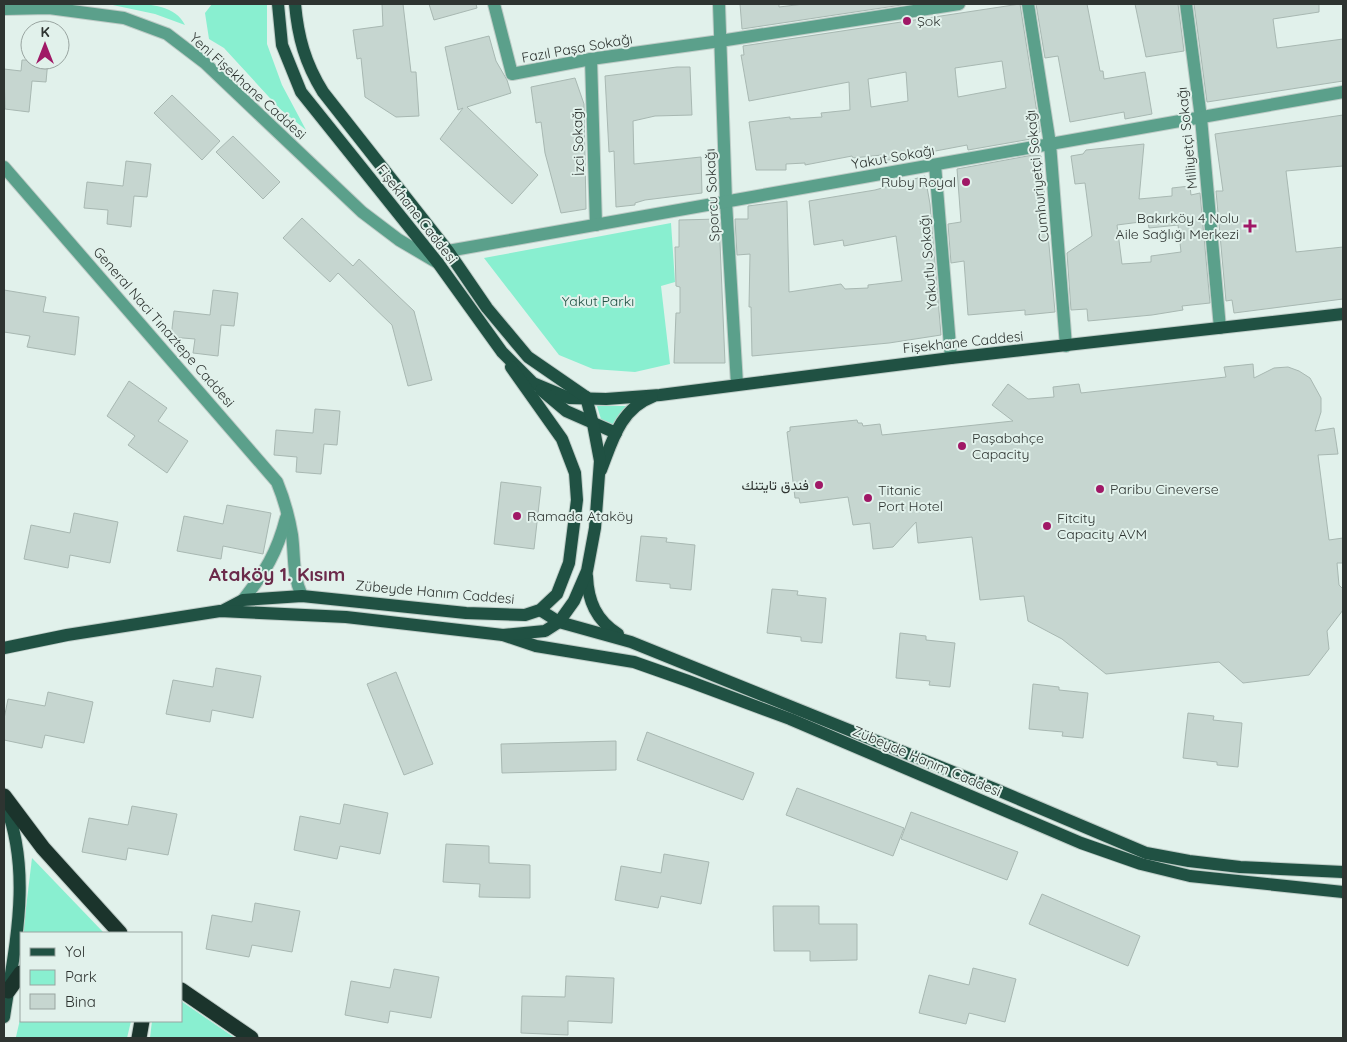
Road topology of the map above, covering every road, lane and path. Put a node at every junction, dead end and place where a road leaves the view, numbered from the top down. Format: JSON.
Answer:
{"nodes":[{"id":1,"x":278,"y":4,"type":"edge"},
{"id":2,"x":295,"y":4,"type":"edge"},
{"id":3,"x":494,"y":4,"type":"edge"},
{"id":4,"x":719,"y":4,"type":"edge"},
{"id":5,"x":959,"y":4,"type":"edge"},
{"id":6,"x":1028,"y":4,"type":"edge"},
{"id":7,"x":1186,"y":4,"type":"edge"},
{"id":8,"x":4,"y":9,"type":"edge"},
{"id":9,"x":720,"y":41,"type":"junction"},
{"id":10,"x":590,"y":59,"type":"junction"},
{"id":11,"x":1343,"y":92,"type":"edge"},
{"id":12,"x":1201,"y":118,"type":"junction"},
{"id":13,"x":1050,"y":144,"type":"junction"},
{"id":14,"x":935,"y":165,"type":"junction"},
{"id":15,"x":4,"y":167,"type":"edge"},
{"id":16,"x":726,"y":202,"type":"junction"},
{"id":17,"x":596,"y":225,"type":"junction"},
{"id":18,"x":448,"y":251,"type":"junction"},
{"id":19,"x":438,"y":263,"type":"junction"},
{"id":20,"x":1343,"y":314,"type":"edge"},
{"id":21,"x":1220,"y":328,"type":"junction"},
{"id":22,"x":1066,"y":346,"type":"junction"},
{"id":23,"x":502,"y":352,"type":"junction"},
{"id":24,"x":951,"y":358,"type":"junction"},
{"id":25,"x":533,"y":383,"type":"junction"},
{"id":26,"x":737,"y":384,"type":"junction"},
{"id":27,"x":660,"y":394,"type":"junction"},
{"id":28,"x":586,"y":397,"type":"junction"},
{"id":29,"x":594,"y":424,"type":"junction"},
{"id":30,"x":616,"y":433,"type":"junction"},
{"id":31,"x":600,"y":473,"type":"junction"},
{"id":32,"x":287,"y":515,"type":"junction"},
{"id":33,"x":586,"y":571,"type":"junction"},
{"id":34,"x":302,"y":596,"type":"junction"},
{"id":35,"x":325,"y":597,"type":"junction"},
{"id":36,"x":243,"y":600,"type":"junction"},
{"id":37,"x":540,"y":610,"type":"junction"},
{"id":38,"x":220,"y":611,"type":"junction"},
{"id":39,"x":326,"y":616,"type":"junction"},
{"id":40,"x":559,"y":622,"type":"junction"},
{"id":41,"x":503,"y":635,"type":"junction"},
{"id":42,"x":4,"y":639,"type":"edge"},
{"id":43,"x":35,"y":642,"type":"junction"},
{"id":44,"x":630,"y":642,"type":"junction"},
{"id":45,"x":4,"y":648,"type":"edge"},
{"id":46,"x":4,"y":656,"type":"edge"},
{"id":47,"x":4,"y":796,"type":"edge"},
{"id":48,"x":4,"y":801,"type":"edge"},
{"id":49,"x":1143,"y":858,"type":"junction"},
{"id":50,"x":1240,"y":866,"type":"junction"},
{"id":51,"x":1343,"y":872,"type":"edge"},
{"id":52,"x":1238,"y":882,"type":"junction"},
{"id":53,"x":1343,"y":892,"type":"edge"},
{"id":54,"x":119,"y":932,"type":"edge"},
{"id":55,"x":20,"y":975,"type":"edge"},
{"id":56,"x":8,"y":991,"type":"junction"},
{"id":57,"x":182,"y":991,"type":"edge"},
{"id":58,"x":4,"y":1017,"type":"edge"},
{"id":59,"x":142,"y":1022,"type":"edge"},
{"id":60,"x":139,"y":1038,"type":"edge"},
{"id":61,"x":251,"y":1038,"type":"edge"}],
"edges":[{"from":1,"to":19,"type":"main road","name":"Fişekhane Caddesi"},
{"from":2,"to":18,"type":"main road","name":"Fişekhane Caddesi"},
{"from":3,"to":10,"type":"street","name":"Fazıl Paşa Sokağı"},
{"from":4,"to":9,"type":"street","name":"Sporcu Sokağı"},
{"from":5,"to":9,"type":"street","name":"Fazıl Paşa Sokağı"},
{"from":6,"to":13,"type":"street","name":"Cumhuriyetçi Sokağı"},
{"from":7,"to":12,"type":"street","name":"Milliyetçi Sokağı"},
{"from":8,"to":19,"type":"street","name":"Yeni Fişekhane Caddesi"},
{"from":9,"to":10,"type":"street","name":"Fazıl Paşa Sokağı"},
{"from":9,"to":16,"type":"street","name":"Sporcu Sokağı"},
{"from":10,"to":17,"type":"street","name":"İzci Sokağı"},
{"from":11,"to":12,"type":"street","name":"Yakut Sokağı"},
{"from":12,"to":13,"type":"street","name":"Yakut Sokağı"},
{"from":12,"to":21,"type":"street","name":"Milliyetçi Sokağı"},
{"from":13,"to":14,"type":"street","name":"Yakut Sokağı"},
{"from":13,"to":22,"type":"street","name":"Cumhuriyetçi Sokağı"},
{"from":14,"to":16,"type":"street","name":"Yakut Sokağı"},
{"from":14,"to":24,"type":"street","name":"Yakutlu Sokağı"},
{"from":15,"to":32,"type":"street","name":"General Naci Tınaztepe Caddesi"},
{"from":16,"to":17,"type":"street","name":"Yakut Sokağı"},
{"from":16,"to":26,"type":"street","name":"Sporcu Sokağı"},
{"from":17,"to":18,"type":"street","name":"Yakut Sokağı"},
{"from":18,"to":28,"type":"main road","name":"Fişekhane Caddesi"},
{"from":19,"to":23,"type":"main road","name":"Fişekhane Caddesi"},
{"from":20,"to":21,"type":"main road","name":"Fişekhane Caddesi"},
{"from":21,"to":22,"type":"main road","name":"Fişekhane Caddesi"},
{"from":22,"to":24,"type":"main road","name":"Fişekhane Caddesi"},
{"from":23,"to":25,"type":"main road","name":"Fişekhane Caddesi"},
{"from":23,"to":37,"type":"main road"},
{"from":24,"to":26,"type":"main road","name":"Fişekhane Caddesi"},
{"from":25,"to":28,"type":"main road","name":"Fişekhane Caddesi"},
{"from":25,"to":29,"type":"main road"},
{"from":26,"to":27,"type":"main road","name":"Fişekhane Caddesi"},
{"from":27,"to":28,"type":"main road","name":"Fişekhane Caddesi"},
{"from":27,"to":30,"type":"main road"},
{"from":28,"to":29,"type":"main road","name":"Zübeyde Hanım Caddesi"},
{"from":29,"to":30,"type":"main road"},
{"from":29,"to":31,"type":"main road","name":"Zübeyde Hanım Caddesi"},
{"from":30,"to":31,"type":"main road"},
{"from":31,"to":33,"type":"main road","name":"Zübeyde Hanım Caddesi"},
{"from":32,"to":34,"type":"street","name":"General Naci Tınaztepe Caddesi"},
{"from":32,"to":36,"type":"street"},
{"from":33,"to":40,"type":"main road","name":"Zübeyde Hanım Caddesi"},
{"from":33,"to":44,"type":"main road"},
{"from":34,"to":35,"type":"main road","name":"Zübeyde Hanım Caddesi"},
{"from":34,"to":36,"type":"main road","name":"Zübeyde Hanım Caddesi"},
{"from":35,"to":37,"type":"main road","name":"Zübeyde Hanım Caddesi"},
{"from":35,"to":39,"type":"main road"},
{"from":36,"to":38,"type":"main road","name":"Zübeyde Hanım Caddesi"},
{"from":37,"to":40,"type":"main road"},
{"from":38,"to":39,"type":"main road","name":"Zübeyde Hanım Caddesi"},
{"from":38,"to":43,"type":"main road","name":"Zübeyde Hanım Caddesi"},
{"from":39,"to":41,"type":"main road","name":"Zübeyde Hanım Caddesi"},
{"from":40,"to":41,"type":"main road","name":"Zübeyde Hanım Caddesi"},
{"from":40,"to":44,"type":"main road"},
{"from":41,"to":49,"type":"main road","name":"Zübeyde Hanım Caddesi"},
{"from":42,"to":43,"type":"main road"},
{"from":43,"to":45,"type":"main road","name":"Zübeyde Hanım Caddesi"},
{"from":43,"to":46,"type":"main road","name":"Zübeyde Hanım Caddesi"},
{"from":44,"to":49,"type":"main road","name":"Zübeyde Hanım Caddesi"},
{"from":47,"to":54,"type":"highway"},
{"from":48,"to":56,"type":"main road"},
{"from":49,"to":50,"type":"main road","name":"Zübeyde Hanım Caddesi"},
{"from":49,"to":52,"type":"main road","name":"Zübeyde Hanım Caddesi"},
{"from":50,"to":51,"type":"main road","name":"Zübeyde Hanım Caddesi"},
{"from":50,"to":52,"type":"main road"},
{"from":52,"to":53,"type":"main road","name":"Zübeyde Hanım Caddesi"},
{"from":55,"to":56,"type":"highway"},
{"from":56,"to":58,"type":"main road"},
{"from":57,"to":61,"type":"highway"},
{"from":59,"to":60,"type":"highway"}]}
